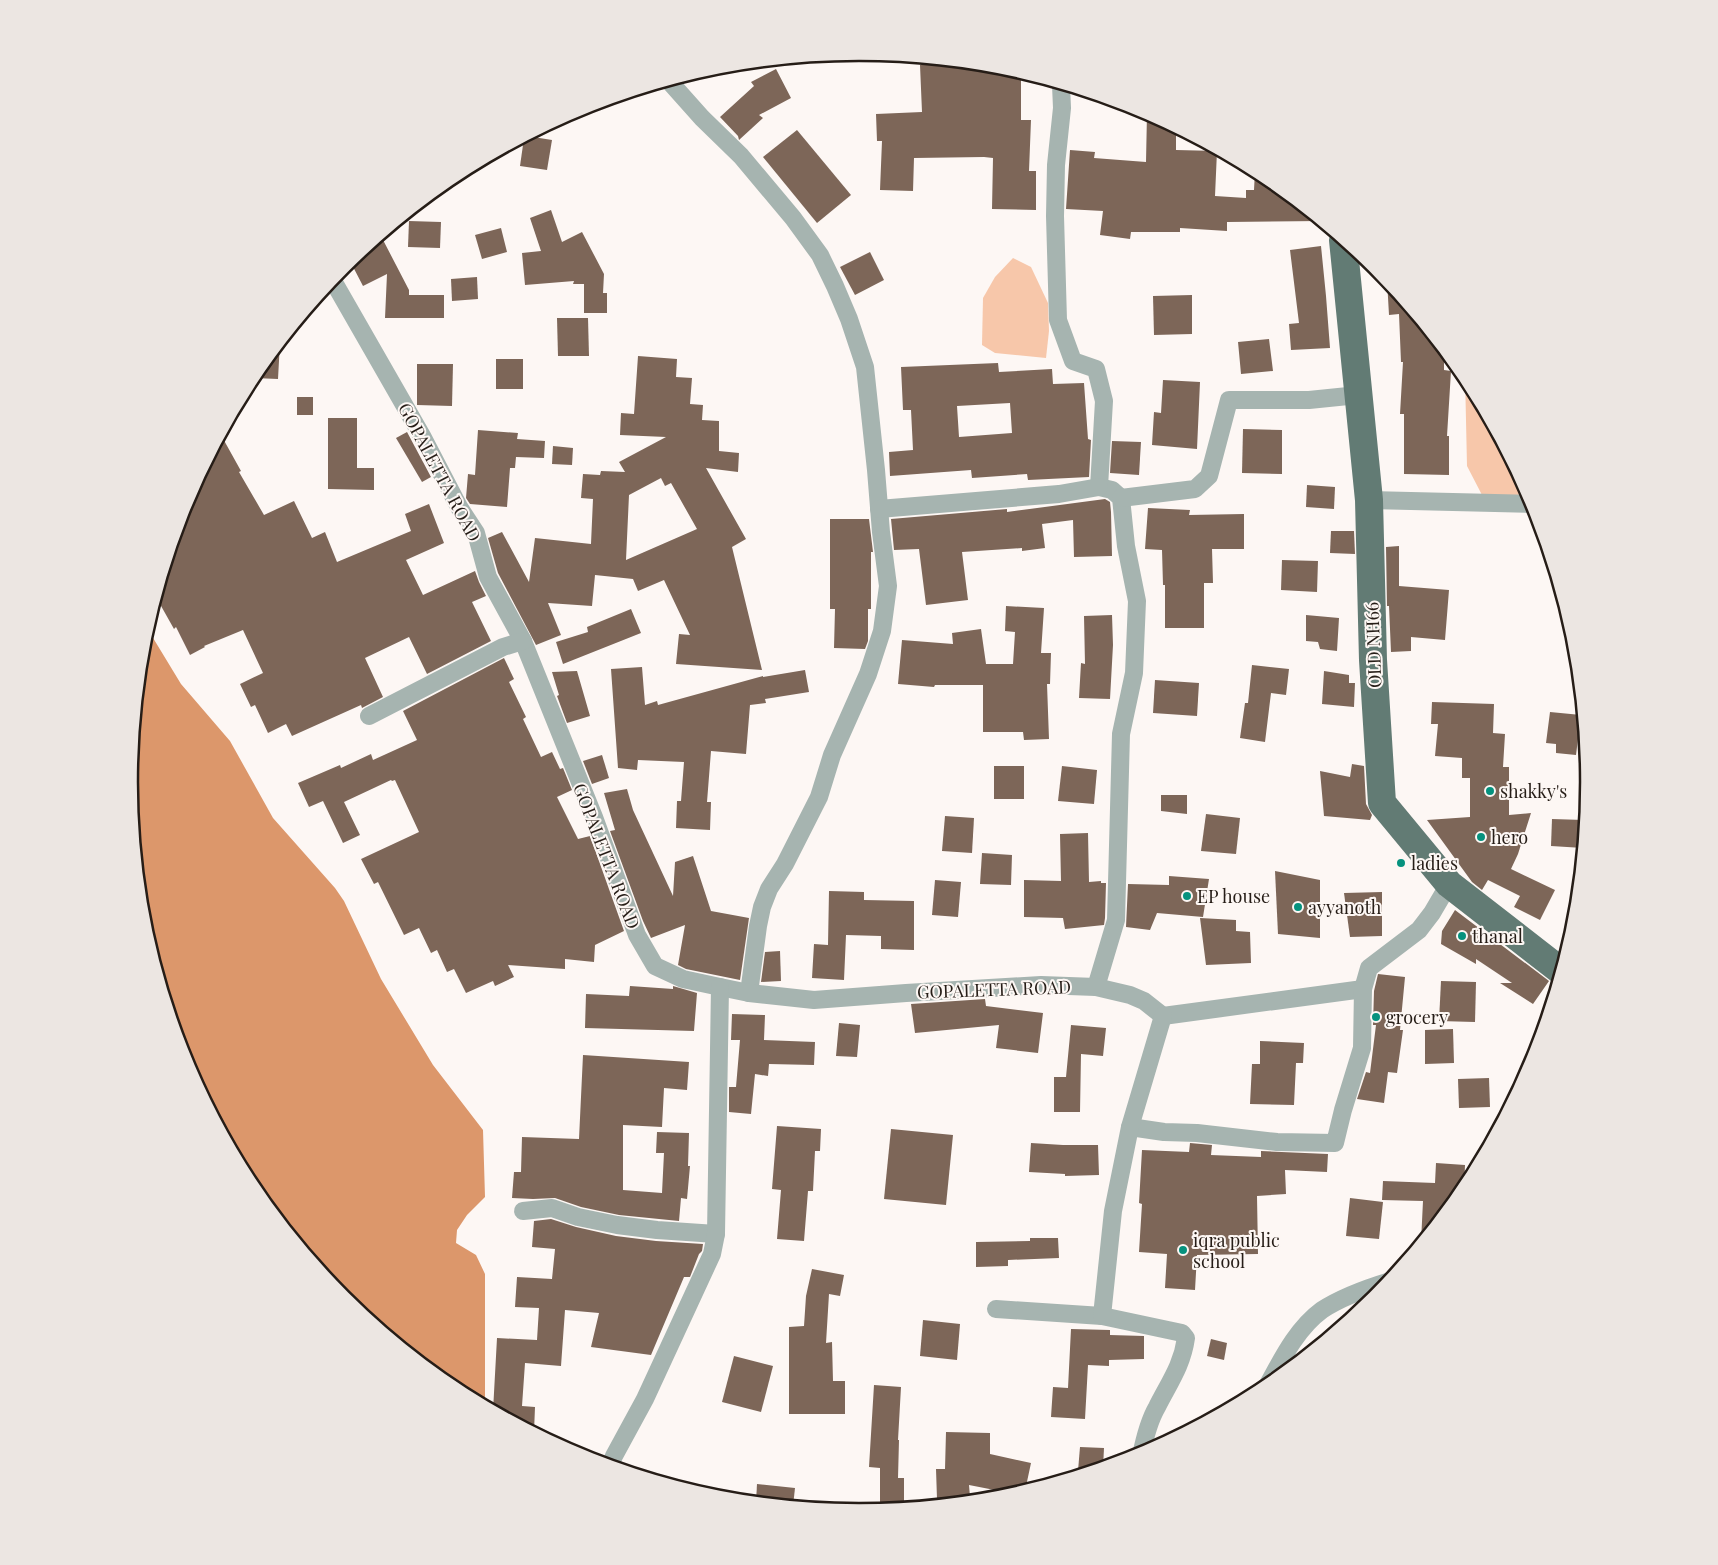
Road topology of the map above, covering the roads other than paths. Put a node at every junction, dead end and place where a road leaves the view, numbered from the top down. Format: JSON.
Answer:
{"nodes":[{"id":1,"x":673,"y":86,"type":"edge"},
{"id":2,"x":1061,"y":91,"type":"edge"},
{"id":3,"x":1344,"y":248,"type":"edge"},
{"id":4,"x":336,"y":286,"type":"edge"},
{"id":5,"x":1358,"y":396,"type":"junction"},
{"id":6,"x":1099,"y":487,"type":"junction"},
{"id":7,"x":1121,"y":498,"type":"junction"},
{"id":8,"x":1369,"y":500,"type":"junction"},
{"id":9,"x":1524,"y":504,"type":"edge"},
{"id":10,"x":880,"y":509,"type":"junction"},
{"id":11,"x":523,"y":641,"type":"junction"},
{"id":12,"x":369,"y":716,"type":"dead end"},
{"id":13,"x":1449,"y":884,"type":"junction"},
{"id":14,"x":1556,"y":967,"type":"edge"},
{"id":15,"x":720,"y":987,"type":"junction"},
{"id":16,"x":1096,"y":987,"type":"junction"},
{"id":17,"x":1363,"y":989,"type":"junction"},
{"id":18,"x":749,"y":993,"type":"junction"},
{"id":19,"x":1163,"y":1016,"type":"junction"},
{"id":20,"x":1130,"y":1126,"type":"junction"},
{"id":21,"x":523,"y":1211,"type":"dead end"},
{"id":22,"x":716,"y":1234,"type":"junction"},
{"id":23,"x":1377,"y":1285,"type":"edge"},
{"id":24,"x":996,"y":1309,"type":"dead end"},
{"id":25,"x":1102,"y":1316,"type":"junction"},
{"id":26,"x":1275,"y":1371,"type":"edge"},
{"id":27,"x":1145,"y":1445,"type":"edge"},
{"id":28,"x":613,"y":1460,"type":"edge"}],
"edges":[{"from":1,"to":10,"type":"street"},
{"from":2,"to":6,"type":"street"},
{"from":3,"to":5,"type":"main road","name":"OLD NH66"},
{"from":4,"to":11,"type":"street","name":"GOPALETTA ROAD"},
{"from":5,"to":7,"type":"street"},
{"from":5,"to":8,"type":"main road","name":"OLD NH66"},
{"from":6,"to":7,"type":"street"},
{"from":6,"to":10,"type":"street"},
{"from":7,"to":16,"type":"street"},
{"from":8,"to":9,"type":"street"},
{"from":8,"to":13,"type":"main road","name":"OLD NH66"},
{"from":10,"to":18,"type":"street"},
{"from":11,"to":12,"type":"street"},
{"from":11,"to":15,"type":"street","name":"GOPALETTA ROAD"},
{"from":13,"to":14,"type":"main road","name":"OLD NH66"},
{"from":13,"to":17,"type":"street"},
{"from":15,"to":18,"type":"street","name":"GOPALETTA ROAD"},
{"from":15,"to":22,"type":"street"},
{"from":16,"to":18,"type":"street","name":"GOPALETTA ROAD"},
{"from":16,"to":19,"type":"street","name":"GOPALETTA ROAD"},
{"from":17,"to":19,"type":"street"},
{"from":17,"to":20,"type":"street"},
{"from":19,"to":20,"type":"street"},
{"from":20,"to":25,"type":"street"},
{"from":21,"to":22,"type":"street"},
{"from":22,"to":28,"type":"street"},
{"from":23,"to":26,"type":"street"},
{"from":24,"to":25,"type":"street"},
{"from":25,"to":27,"type":"street"}]}
